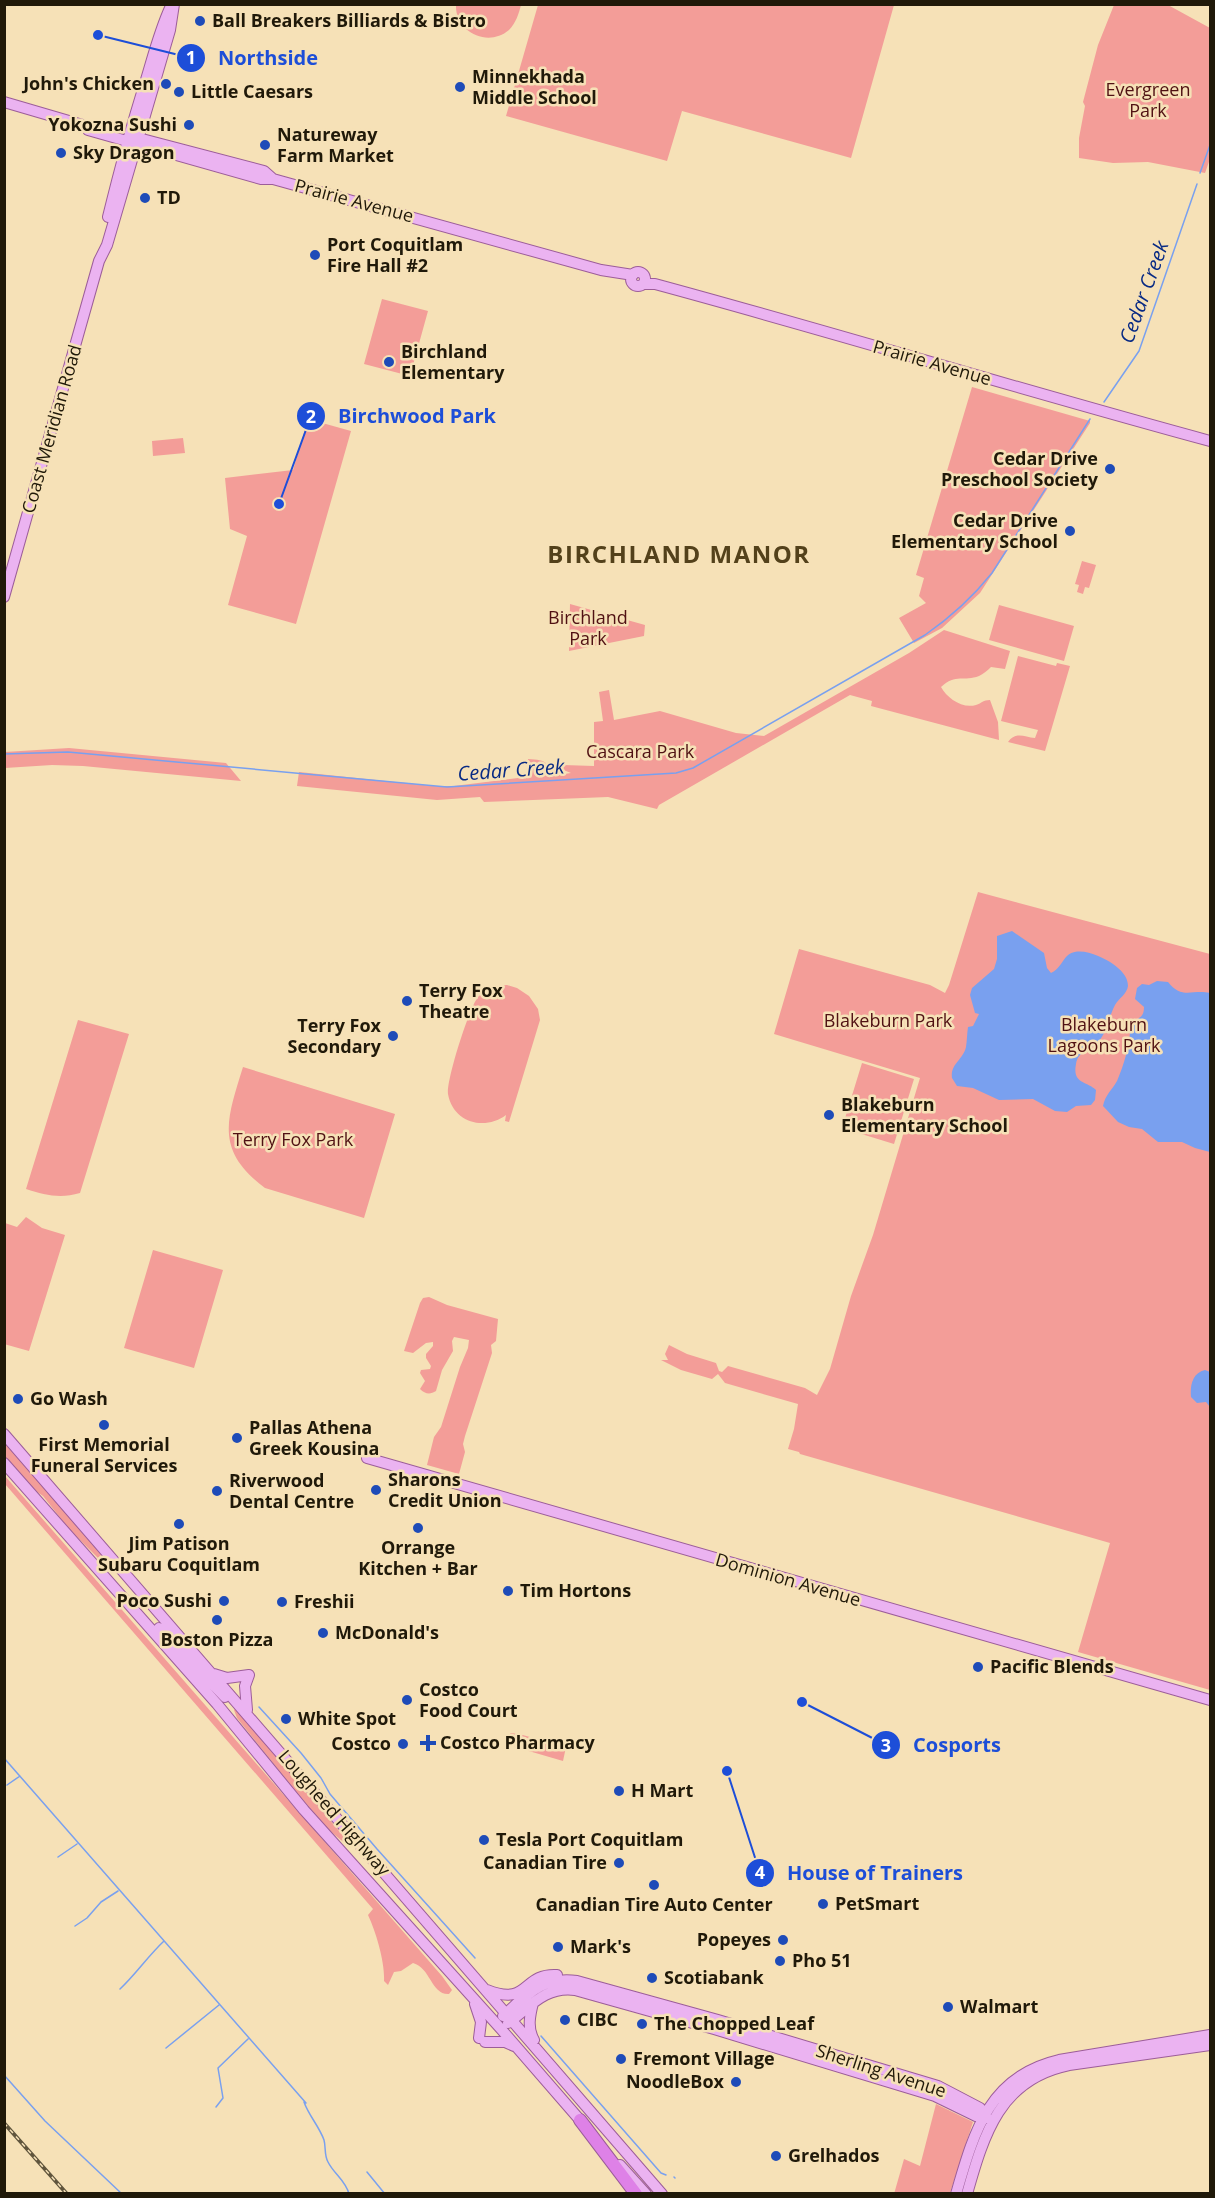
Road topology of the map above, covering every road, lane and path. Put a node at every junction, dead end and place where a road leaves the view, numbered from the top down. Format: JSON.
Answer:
{"nodes":[{"id":1,"x":173,"y":4,"type":"edge"},
{"id":2,"x":4,"y":102,"type":"edge"},
{"id":3,"x":133,"y":140,"type":"junction"},
{"id":4,"x":155,"y":151,"type":"junction"},
{"id":5,"x":132,"y":162,"type":"junction"},
{"id":6,"x":273,"y":179,"type":"junction"},
{"id":7,"x":99,"y":261,"type":"junction"},
{"id":8,"x":1210,"y":441,"type":"edge"},
{"id":9,"x":4,"y":597,"type":"edge"},
{"id":10,"x":4,"y":1434,"type":"edge"},
{"id":11,"x":367,"y":1458,"type":"dead end"},
{"id":12,"x":4,"y":1463,"type":"edge"},
{"id":13,"x":100,"y":1570,"type":"junction"},
{"id":14,"x":214,"y":1674,"type":"junction"},
{"id":15,"x":225,"y":1697,"type":"dead end"},
{"id":16,"x":1210,"y":1700,"type":"edge"},
{"id":17,"x":248,"y":1714,"type":"junction"},
{"id":18,"x":577,"y":1981,"type":"junction"},
{"id":19,"x":487,"y":1990,"type":"junction"},
{"id":20,"x":471,"y":1996,"type":"junction"},
{"id":21,"x":533,"y":2002,"type":"junction"},
{"id":22,"x":510,"y":2016,"type":"junction"},
{"id":23,"x":498,"y":2026,"type":"junction"},
{"id":24,"x":1210,"y":2035,"type":"edge"},
{"id":25,"x":1210,"y":2045,"type":"edge"},
{"id":26,"x":515,"y":2046,"type":"junction"},
{"id":27,"x":540,"y":2051,"type":"junction"},
{"id":28,"x":988,"y":2118,"type":"junction"},
{"id":29,"x":580,"y":2120,"type":"junction"},
{"id":30,"x":636,"y":2193,"type":"edge"},
{"id":31,"x":646,"y":2193,"type":"edge"},
{"id":32,"x":662,"y":2193,"type":"edge"},
{"id":33,"x":956,"y":2193,"type":"edge"},
{"id":34,"x":967,"y":2193,"type":"edge"}],
"edges":[{"from":1,"to":3,"type":"main road","name":"Coast Meridian Road"},
{"from":2,"to":3,"type":"main road","name":"Prairie Avenue"},
{"from":3,"to":4,"type":"main road","name":"Prairie Avenue"},
{"from":3,"to":5,"type":"main road","name":"Coast Meridian Road"},
{"from":3,"to":6,"type":"main road","name":"Prairie Avenue"},
{"from":3,"to":7,"type":"main road","name":"Coast Meridian Road"},
{"from":4,"to":5,"type":"main road"},
{"from":4,"to":6,"type":"main road","name":"Prairie Avenue"},
{"from":5,"to":7,"type":"main road","name":"Coast Meridian Road"},
{"from":6,"to":8,"type":"main road","name":"Prairie Avenue"},
{"from":7,"to":9,"type":"main road","name":"Coast Meridian Road"},
{"from":10,"to":14,"type":"main road","name":"Lougheed Highway"},
{"from":11,"to":16,"type":"main road","name":"Dominion Avenue"},
{"from":12,"to":13,"type":"main road","name":"Lougheed Highway"},
{"from":13,"to":15,"type":"main road"},
{"from":13,"to":20,"type":"main road","name":"Lougheed Highway"},
{"from":14,"to":17,"type":"main road","name":"Lougheed Highway"},
{"from":14,"to":17,"type":"main road"},
{"from":17,"to":19,"type":"main road","name":"Lougheed Highway"},
{"from":18,"to":19,"type":"main road"},
{"from":18,"to":22,"type":"main road","name":"Sherling Avenue"},
{"from":18,"to":28,"type":"main road","name":"Sherling Avenue"},
{"from":19,"to":22,"type":"main road","name":"Lougheed Highway"},
{"from":20,"to":23,"type":"main road","name":"Lougheed Highway"},
{"from":20,"to":26,"type":"main road"},
{"from":21,"to":22,"type":"main road","name":"Sherling Avenue"},
{"from":21,"to":27,"type":"main road"},
{"from":21,"to":28,"type":"main road","name":"Sherling Avenue"},
{"from":22,"to":23,"type":"main road","name":"Sherling Avenue"},
{"from":22,"to":27,"type":"main road","name":"Lougheed Highway"},
{"from":23,"to":26,"type":"main road","name":"Lougheed Highway"},
{"from":24,"to":28,"type":"main road"},
{"from":25,"to":28,"type":"main road"},
{"from":26,"to":29,"type":"main road","name":"Lougheed Highway"},
{"from":27,"to":32,"type":"main road","name":"Lougheed Highway"},
{"from":28,"to":33,"type":"main road"},
{"from":28,"to":34,"type":"main road"},
{"from":29,"to":30,"type":"highway"},
{"from":29,"to":31,"type":"main road","name":"Lougheed Highway"}]}
